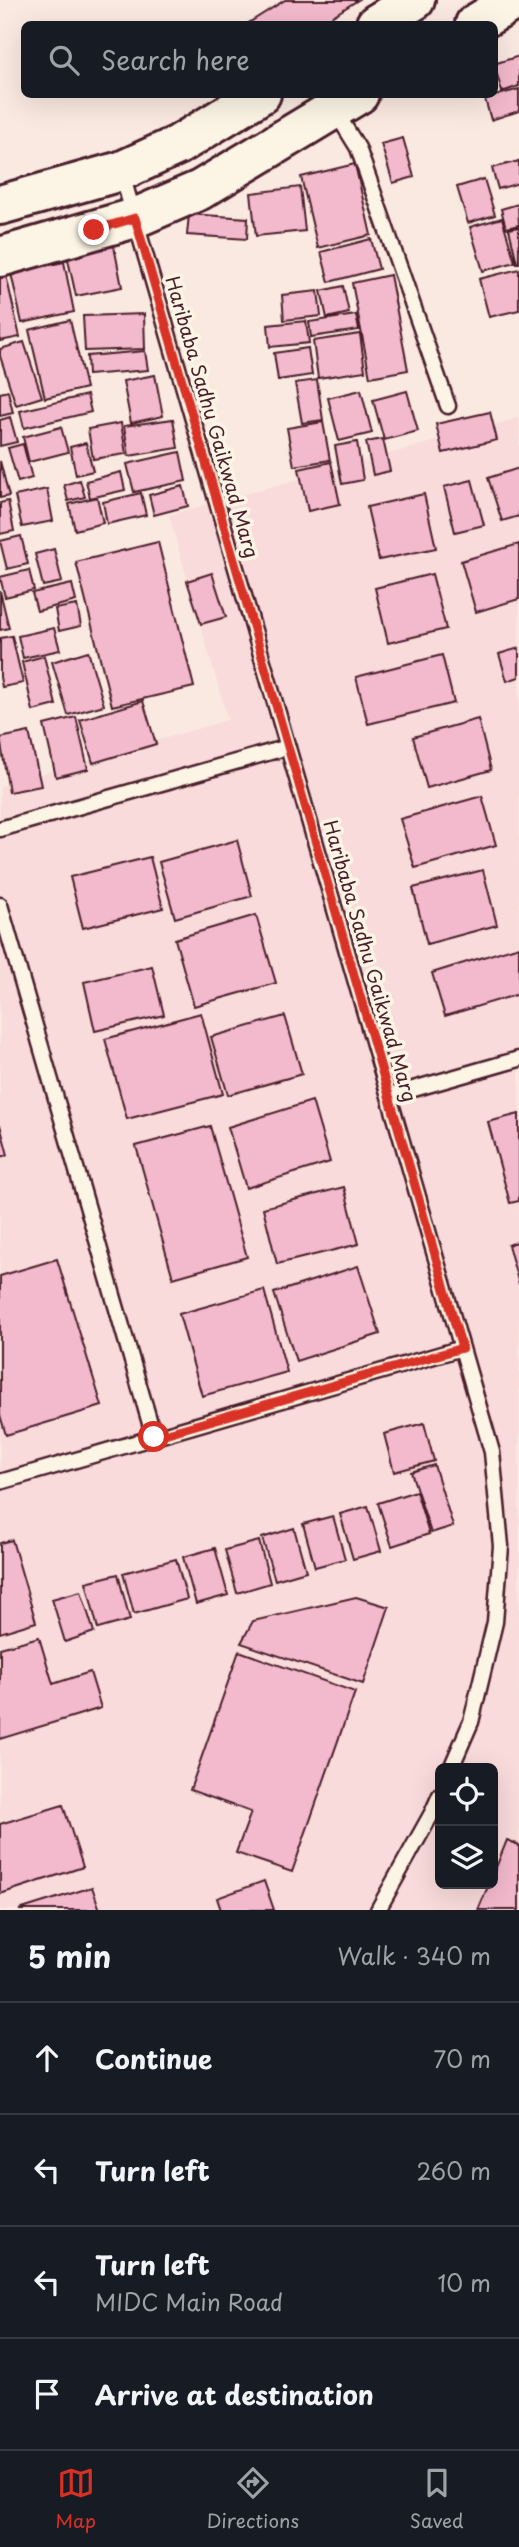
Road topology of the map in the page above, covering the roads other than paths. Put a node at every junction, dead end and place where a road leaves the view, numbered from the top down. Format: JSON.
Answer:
{"nodes":[{"id":1,"x":415,"y":0,"type":"edge"},
{"id":2,"x":516,"y":0,"type":"edge"},
{"id":3,"x":381,"y":21,"type":"edge"},
{"id":4,"x":480,"y":21,"type":"edge"},
{"id":5,"x":254,"y":98,"type":"edge"},
{"id":6,"x":341,"y":99,"type":"edge"},
{"id":7,"x":121,"y":170,"type":"junction"},
{"id":8,"x":0,"y":205,"type":"edge"},
{"id":9,"x":135,"y":218,"type":"junction"},
{"id":10,"x":0,"y":257,"type":"edge"},
{"id":11,"x":448,"y":407,"type":"dead end"},
{"id":12,"x":288,"y":747,"type":"junction"},
{"id":13,"x":0,"y":829,"type":"edge"},
{"id":14,"x":0,"y":905,"type":"edge"},
{"id":15,"x":519,"y":1059,"type":"edge"},
{"id":16,"x":389,"y":1096,"type":"junction"},
{"id":17,"x":462,"y":1348,"type":"junction"},
{"id":18,"x":154,"y":1437,"type":"junction"},
{"id":19,"x":0,"y":1482,"type":"edge"},
{"id":20,"x":453,"y":1763,"type":"edge"},
{"id":21,"x":435,"y":1806,"type":"edge"},
{"id":22,"x":378,"y":1910,"type":"edge"}],
"edges":[{"from":1,"to":3,"type":"main road"},
{"from":2,"to":4,"type":"main road"},
{"from":5,"to":7,"type":"main road"},
{"from":6,"to":9,"type":"main road"},
{"from":6,"to":11,"type":"lane"},
{"from":7,"to":8,"type":"main road"},
{"from":7,"to":9,"type":"lane","name":"Haribaba Sadhu Gaikwad Marg"},
{"from":9,"to":10,"type":"main road"},
{"from":9,"to":12,"type":"lane","name":"Haribaba Sadhu Gaikwad Marg"},
{"from":12,"to":13,"type":"lane"},
{"from":12,"to":16,"type":"lane","name":"Haribaba Sadhu Gaikwad Marg"},
{"from":14,"to":18,"type":"lane"},
{"from":15,"to":16,"type":"lane"},
{"from":16,"to":17,"type":"lane","name":"Haribaba Sadhu Gaikwad Marg"},
{"from":17,"to":18,"type":"lane"},
{"from":17,"to":20,"type":"lane","name":"Haribaba Sadhu Gaikwad Marg"},
{"from":18,"to":19,"type":"lane"},
{"from":21,"to":22,"type":"lane"}]}
